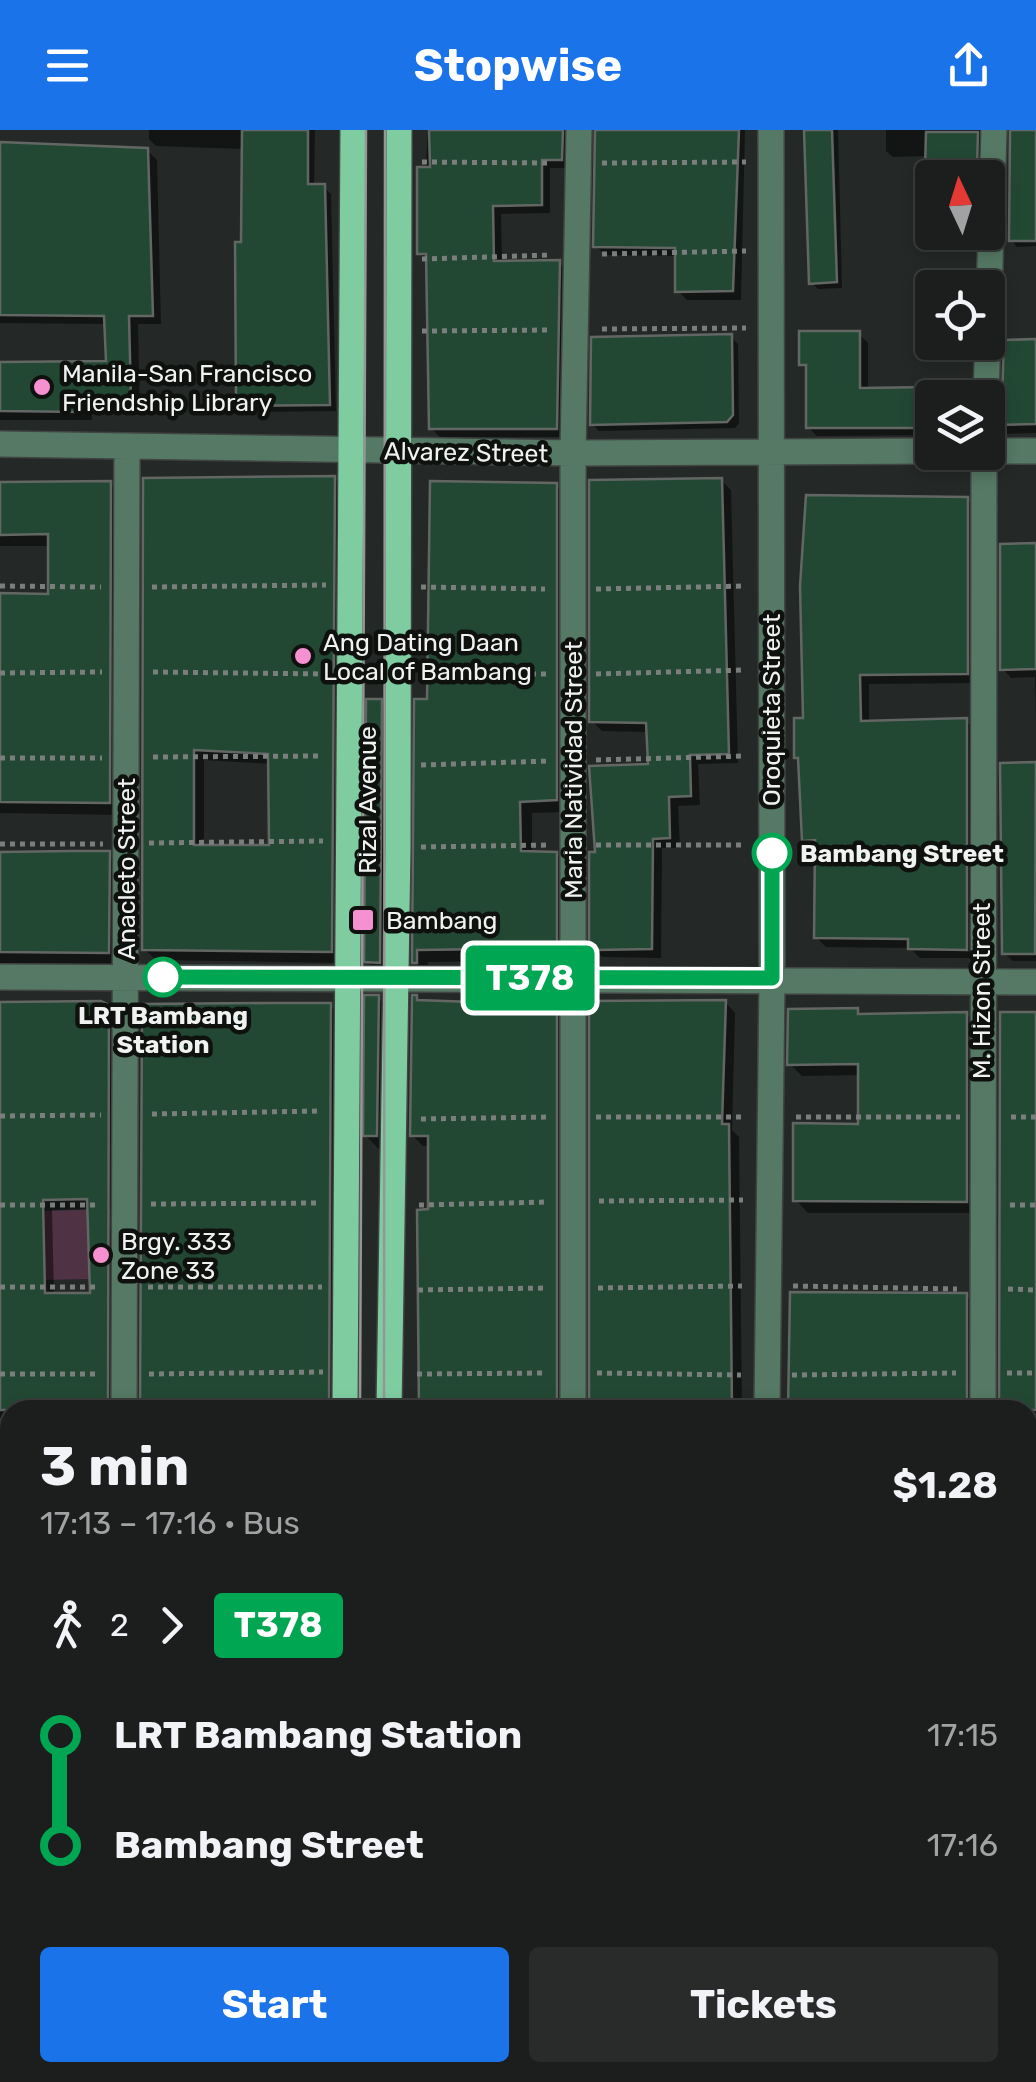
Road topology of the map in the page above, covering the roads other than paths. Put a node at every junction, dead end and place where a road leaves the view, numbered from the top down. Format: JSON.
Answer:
{"nodes":[{"id":1,"x":353,"y":130,"type":"edge"},
{"id":2,"x":399,"y":130,"type":"edge"},
{"id":3,"x":580,"y":130,"type":"edge"},
{"id":4,"x":771,"y":130,"type":"edge"},
{"id":5,"x":994,"y":130,"type":"edge"},
{"id":6,"x":987,"y":380,"type":"edge"},
{"id":7,"x":0,"y":444,"type":"edge"},
{"id":8,"x":127,"y":448,"type":"junction"},
{"id":9,"x":349,"y":450,"type":"junction"},
{"id":10,"x":398,"y":451,"type":"junction"},
{"id":11,"x":1036,"y":451,"type":"edge"},
{"id":12,"x":915,"y":452,"type":"edge"},
{"id":13,"x":1005,"y":452,"type":"edge"},
{"id":14,"x":573,"y":453,"type":"junction"},
{"id":15,"x":771,"y":453,"type":"junction"},
{"id":16,"x":986,"y":470,"type":"edge"},
{"id":17,"x":0,"y":977,"type":"edge"},
{"id":18,"x":126,"y":977,"type":"junction"},
{"id":19,"x":573,"y":977,"type":"junction"},
{"id":20,"x":351,"y":978,"type":"junction"},
{"id":21,"x":395,"y":978,"type":"junction"},
{"id":22,"x":772,"y":978,"type":"junction"},
{"id":23,"x":981,"y":981,"type":"junction"},
{"id":24,"x":1036,"y":982,"type":"edge"},
{"id":25,"x":124,"y":1400,"type":"edge"},
{"id":26,"x":345,"y":1400,"type":"edge"},
{"id":27,"x":389,"y":1400,"type":"edge"},
{"id":28,"x":573,"y":1400,"type":"edge"},
{"id":29,"x":767,"y":1400,"type":"edge"},
{"id":30,"x":983,"y":1400,"type":"edge"}],
"edges":[{"from":1,"to":9,"type":"main road","name":"Rizal Avenue"},
{"from":2,"to":10,"type":"main road","name":"Rizal Avenue"},
{"from":3,"to":14,"type":"street","name":"Maria Natividad Street"},
{"from":4,"to":15,"type":"street","name":"Oroquieta Street"},
{"from":5,"to":6,"type":"street"},
{"from":7,"to":8,"type":"street","name":"Alvarez Street"},
{"from":8,"to":9,"type":"street","name":"Alvarez Street"},
{"from":8,"to":18,"type":"street","name":"Anacleto Street"},
{"from":9,"to":10,"type":"street","name":"Alvarez Street"},
{"from":9,"to":20,"type":"main road","name":"Rizal Avenue"},
{"from":10,"to":14,"type":"street","name":"Alvarez Street"},
{"from":10,"to":21,"type":"main road","name":"Rizal Avenue"},
{"from":11,"to":13,"type":"street"},
{"from":12,"to":15,"type":"street","name":"Alvarez Street"},
{"from":14,"to":15,"type":"street","name":"Alvarez Street"},
{"from":14,"to":19,"type":"street","name":"Maria Natividad Street"},
{"from":15,"to":22,"type":"street","name":"Oroquieta Street"},
{"from":16,"to":23,"type":"street","name":"M. Hizon Street"},
{"from":17,"to":18,"type":"street"},
{"from":18,"to":20,"type":"street"},
{"from":18,"to":25,"type":"street","name":"Anacleto Street"},
{"from":19,"to":21,"type":"street"},
{"from":19,"to":22,"type":"street"},
{"from":19,"to":28,"type":"street","name":"Maria Natividad Street"},
{"from":20,"to":21,"type":"street"},
{"from":20,"to":26,"type":"main road","name":"Rizal Avenue"},
{"from":21,"to":27,"type":"main road","name":"Rizal Avenue"},
{"from":22,"to":23,"type":"street"},
{"from":22,"to":29,"type":"street","name":"Oroquieta Street"},
{"from":23,"to":24,"type":"street"},
{"from":23,"to":30,"type":"street","name":"M. Hizon Street"}]}
